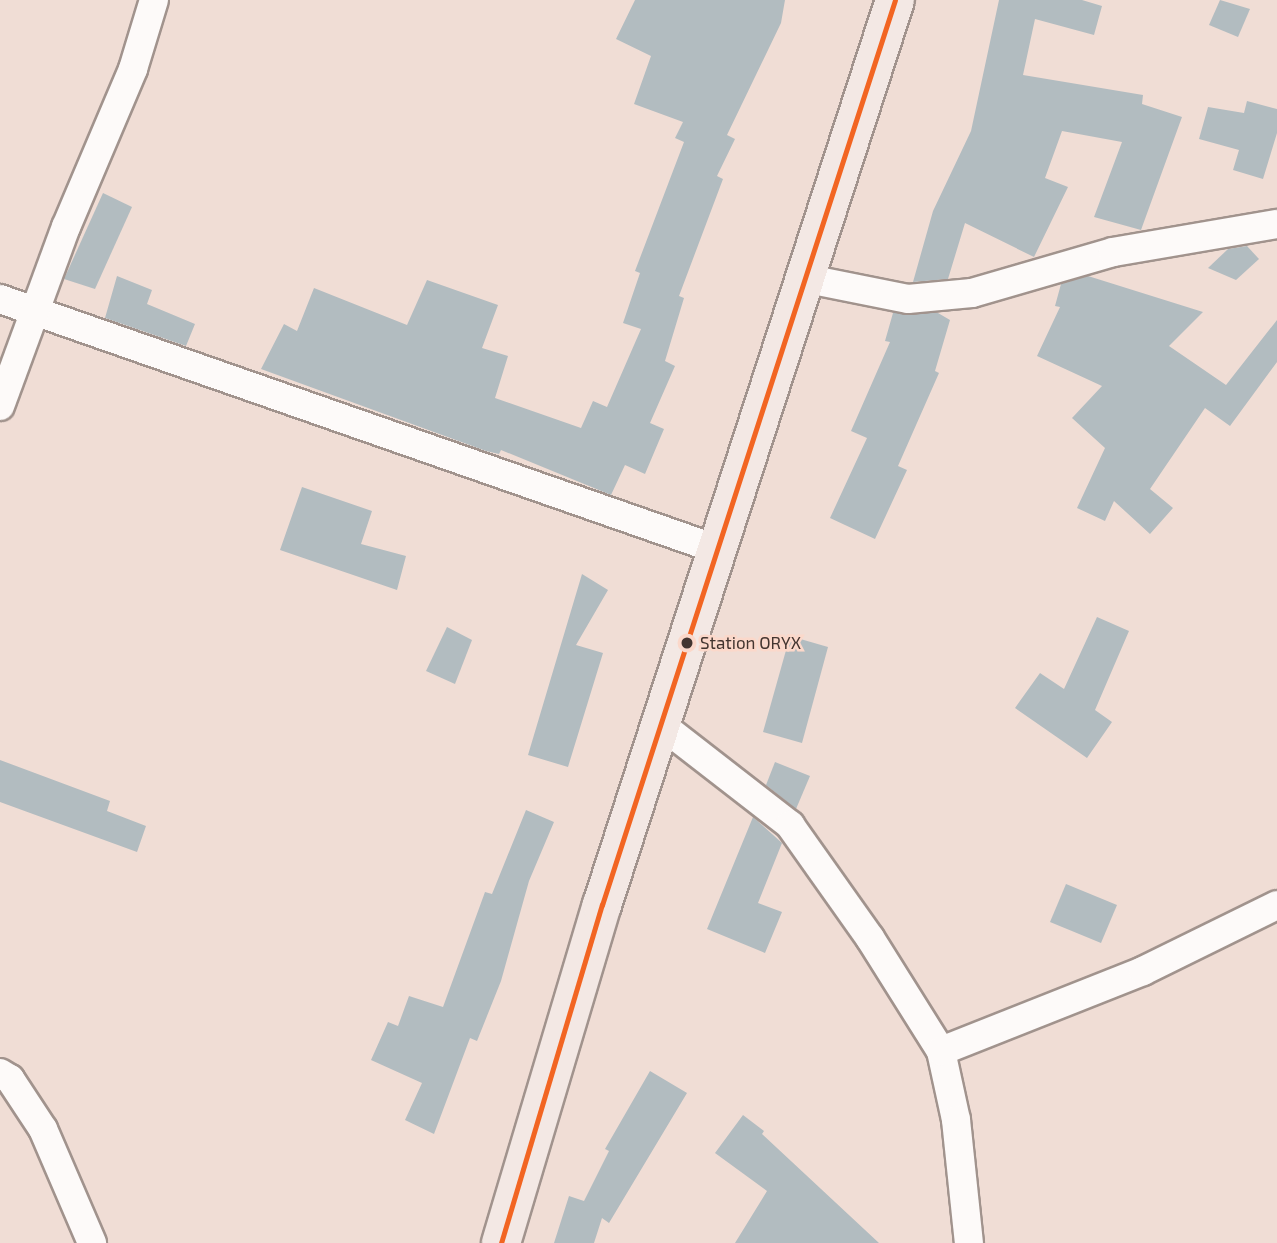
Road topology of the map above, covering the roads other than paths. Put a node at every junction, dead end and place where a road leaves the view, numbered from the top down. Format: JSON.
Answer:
{"nodes":[{"id":1,"x":154,"y":0,"type":"edge"},
{"id":2,"x":895,"y":0,"type":"edge"},
{"id":3,"x":1277,"y":224,"type":"edge"},
{"id":4,"x":803,"y":278,"type":"junction"},
{"id":5,"x":0,"y":299,"type":"edge"},
{"id":6,"x":34,"y":310,"type":"junction"},
{"id":7,"x":0,"y":406,"type":"edge"},
{"id":8,"x":719,"y":550,"type":"junction"},
{"id":9,"x":660,"y":724,"type":"junction"},
{"id":10,"x":1277,"y":905,"type":"edge"},
{"id":11,"x":941,"y":1051,"type":"junction"},
{"id":12,"x":0,"y":1073,"type":"edge"},
{"id":13,"x":93,"y":1243,"type":"edge"},
{"id":14,"x":501,"y":1243,"type":"edge"},
{"id":15,"x":969,"y":1243,"type":"edge"}],
"edges":[{"from":1,"to":6,"type":"street"},
{"from":2,"to":4,"type":"main road"},
{"from":3,"to":4,"type":"street"},
{"from":4,"to":8,"type":"main road"},
{"from":5,"to":6,"type":"street"},
{"from":6,"to":7,"type":"street"},
{"from":6,"to":8,"type":"street"},
{"from":8,"to":9,"type":"main road"},
{"from":9,"to":11,"type":"street"},
{"from":9,"to":14,"type":"main road"},
{"from":10,"to":11,"type":"street"},
{"from":11,"to":15,"type":"street"},
{"from":12,"to":13,"type":"street"}]}
